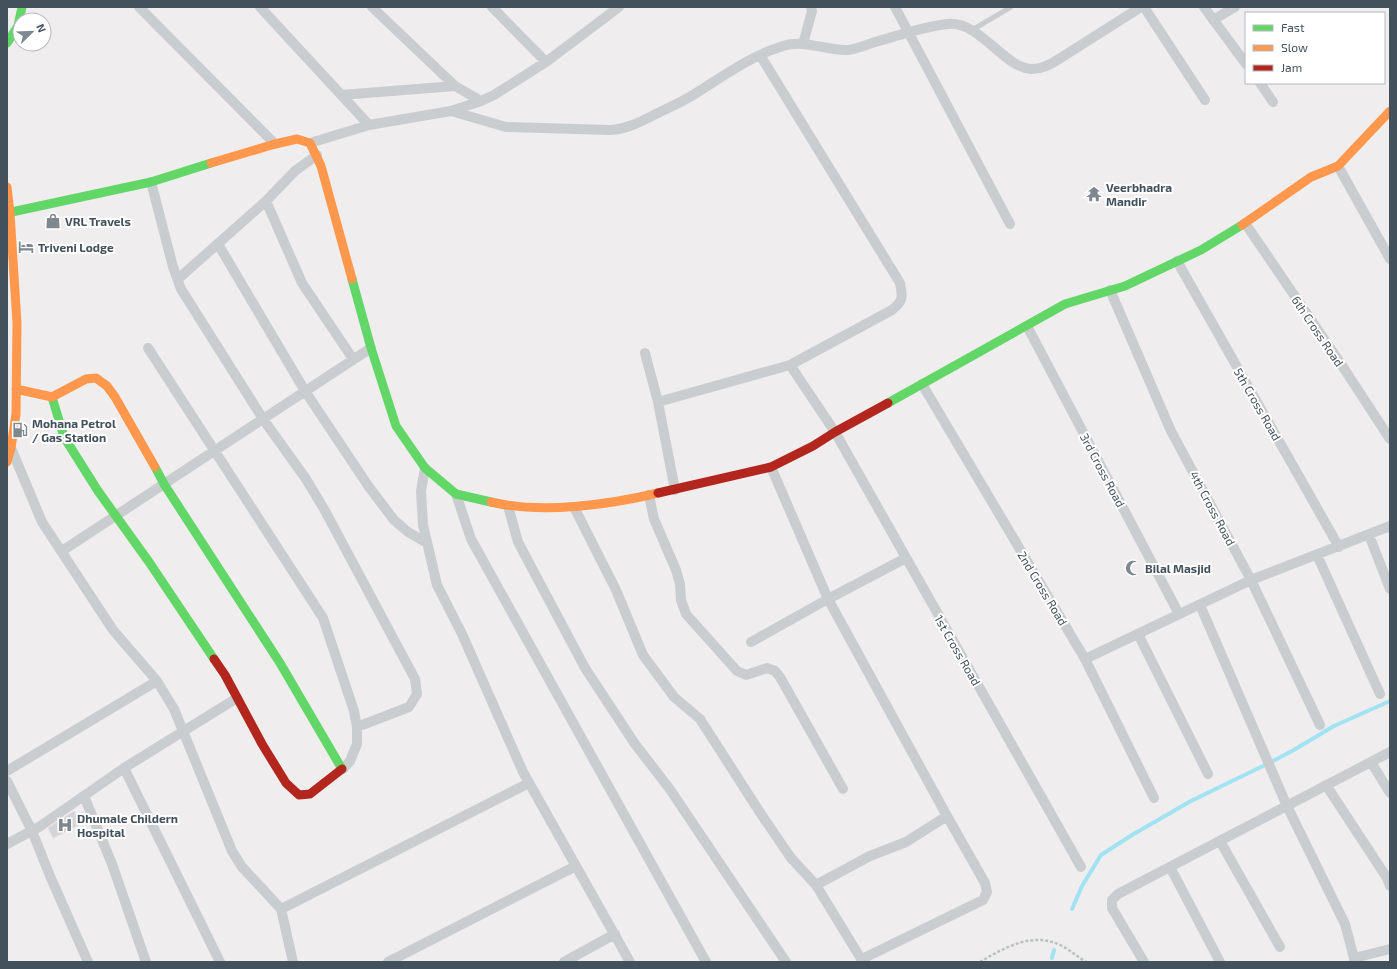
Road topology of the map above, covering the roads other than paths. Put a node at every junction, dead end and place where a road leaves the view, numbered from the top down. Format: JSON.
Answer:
{"nodes":[{"id":1,"x":22,"y":7,"type":"edge"},
{"id":2,"x":139,"y":7,"type":"edge"},
{"id":3,"x":260,"y":7,"type":"edge"},
{"id":4,"x":372,"y":7,"type":"edge"},
{"id":5,"x":492,"y":7,"type":"edge"},
{"id":6,"x":619,"y":7,"type":"edge"},
{"id":7,"x":811,"y":7,"type":"edge"},
{"id":8,"x":895,"y":7,"type":"edge"},
{"id":9,"x":1011,"y":7,"type":"edge"},
{"id":10,"x":1142,"y":7,"type":"edge"},
{"id":11,"x":1204,"y":7,"type":"edge"},
{"id":12,"x":1235,"y":7,"type":"edge"},
{"id":13,"x":1213,"y":20,"type":"junction"},
{"id":14,"x":972,"y":30,"type":"junction"},
{"id":15,"x":908,"y":33,"type":"junction"},
{"id":16,"x":7,"y":43,"type":"edge"},
{"id":17,"x":802,"y":44,"type":"junction"},
{"id":18,"x":760,"y":55,"type":"junction"},
{"id":19,"x":546,"y":62,"type":"junction"},
{"id":20,"x":1245,"y":63,"type":"edge"},
{"id":21,"x":1261,"y":84,"type":"edge"},
{"id":22,"x":455,"y":86,"type":"junction"},
{"id":23,"x":342,"y":95,"type":"junction"},
{"id":24,"x":1205,"y":100,"type":"dead end"},
{"id":25,"x":481,"y":101,"type":"junction"},
{"id":26,"x":1274,"y":102,"type":"dead end"},
{"id":27,"x":451,"y":111,"type":"junction"},
{"id":28,"x":1390,"y":111,"type":"edge"},
{"id":29,"x":368,"y":125,"type":"junction"},
{"id":30,"x":310,"y":142,"type":"junction"},
{"id":31,"x":275,"y":144,"type":"junction"},
{"id":32,"x":316,"y":155,"type":"junction"},
{"id":33,"x":1338,"y":166,"type":"junction"},
{"id":34,"x":151,"y":182,"type":"junction"},
{"id":35,"x":7,"y":187,"type":"edge"},
{"id":36,"x":266,"y":201,"type":"junction"},
{"id":37,"x":9,"y":213,"type":"edge"},
{"id":38,"x":1245,"y":223,"type":"junction"},
{"id":39,"x":1010,"y":224,"type":"dead end"},
{"id":40,"x":218,"y":244,"type":"junction"},
{"id":41,"x":1390,"y":258,"type":"edge"},
{"id":42,"x":1178,"y":261,"type":"junction"},
{"id":43,"x":178,"y":280,"type":"junction"},
{"id":44,"x":1110,"y":290,"type":"junction"},
{"id":45,"x":1027,"y":326,"type":"junction"},
{"id":46,"x":148,"y":348,"type":"dead end"},
{"id":47,"x":371,"y":348,"type":"junction"},
{"id":48,"x":645,"y":353,"type":"dead end"},
{"id":49,"x":353,"y":359,"type":"junction"},
{"id":50,"x":790,"y":366,"type":"junction"},
{"id":51,"x":922,"y":384,"type":"junction"},
{"id":52,"x":16,"y":389,"type":"junction"},
{"id":53,"x":305,"y":391,"type":"junction"},
{"id":54,"x":52,"y":397,"type":"junction"},
{"id":55,"x":658,"y":402,"type":"junction"},
{"id":56,"x":263,"y":419,"type":"junction"},
{"id":57,"x":835,"y":432,"type":"junction"},
{"id":58,"x":1389,"y":435,"type":"edge"},
{"id":59,"x":11,"y":448,"type":"junction"},
{"id":60,"x":214,"y":451,"type":"junction"},
{"id":61,"x":7,"y":462,"type":"edge"},
{"id":62,"x":425,"y":468,"type":"junction"},
{"id":63,"x":771,"y":468,"type":"junction"},
{"id":64,"x":164,"y":484,"type":"junction"},
{"id":65,"x":675,"y":490,"type":"junction"},
{"id":66,"x":456,"y":494,"type":"junction"},
{"id":67,"x":649,"y":495,"type":"junction"},
{"id":68,"x":508,"y":506,"type":"junction"},
{"id":69,"x":574,"y":506,"type":"junction"},
{"id":70,"x":116,"y":516,"type":"junction"},
{"id":71,"x":1390,"y":526,"type":"edge"},
{"id":72,"x":1369,"y":535,"type":"junction"},
{"id":73,"x":427,"y":543,"type":"junction"},
{"id":74,"x":1339,"y":547,"type":"junction"},
{"id":75,"x":62,"y":551,"type":"junction"},
{"id":76,"x":1317,"y":555,"type":"junction"},
{"id":77,"x":906,"y":558,"type":"junction"},
{"id":78,"x":1252,"y":580,"type":"junction"},
{"id":79,"x":1390,"y":589,"type":"edge"},
{"id":80,"x":828,"y":599,"type":"junction"},
{"id":81,"x":1200,"y":604,"type":"junction"},
{"id":82,"x":1179,"y":614,"type":"junction"},
{"id":83,"x":1138,"y":634,"type":"junction"},
{"id":84,"x":751,"y":642,"type":"dead end"},
{"id":85,"x":1086,"y":659,"type":"junction"},
{"id":86,"x":157,"y":681,"type":"junction"},
{"id":87,"x":1380,"y":694,"type":"dead end"},
{"id":88,"x":237,"y":698,"type":"junction"},
{"id":89,"x":1320,"y":725,"type":"dead end"},
{"id":90,"x":357,"y":727,"type":"junction"},
{"id":91,"x":184,"y":732,"type":"junction"},
{"id":92,"x":1390,"y":752,"type":"edge"},
{"id":93,"x":1371,"y":762,"type":"junction"},
{"id":94,"x":124,"y":768,"type":"junction"},
{"id":95,"x":342,"y":769,"type":"junction"},
{"id":96,"x":7,"y":771,"type":"edge"},
{"id":97,"x":1208,"y":774,"type":"dead end"},
{"id":98,"x":7,"y":781,"type":"edge"},
{"id":99,"x":529,"y":783,"type":"junction"},
{"id":100,"x":1326,"y":786,"type":"junction"},
{"id":101,"x":843,"y":789,"type":"dead end"},
{"id":102,"x":1390,"y":792,"type":"edge"},
{"id":103,"x":84,"y":796,"type":"junction"},
{"id":104,"x":1154,"y":798,"type":"dead end"},
{"id":105,"x":1287,"y":806,"type":"junction"},
{"id":106,"x":947,"y":816,"type":"junction"},
{"id":107,"x":32,"y":831,"type":"junction"},
{"id":108,"x":1220,"y":841,"type":"junction"},
{"id":109,"x":7,"y":844,"type":"edge"},
{"id":110,"x":576,"y":866,"type":"junction"},
{"id":111,"x":1081,"y":867,"type":"dead end"},
{"id":112,"x":1170,"y":867,"type":"junction"},
{"id":113,"x":816,"y":885,"type":"junction"},
{"id":114,"x":1390,"y":886,"type":"edge"},
{"id":115,"x":281,"y":908,"type":"junction"},
{"id":116,"x":615,"y":934,"type":"junction"},
{"id":117,"x":1280,"y":947,"type":"dead end"},
{"id":118,"x":1390,"y":949,"type":"edge"},
{"id":119,"x":862,"y":960,"type":"edge"},
{"id":120,"x":1354,"y":960,"type":"edge"},
{"id":121,"x":88,"y":962,"type":"edge"},
{"id":122,"x":146,"y":962,"type":"edge"},
{"id":123,"x":220,"y":962,"type":"edge"},
{"id":124,"x":293,"y":962,"type":"edge"},
{"id":125,"x":388,"y":962,"type":"edge"},
{"id":126,"x":564,"y":962,"type":"edge"},
{"id":127,"x":630,"y":962,"type":"edge"},
{"id":128,"x":706,"y":962,"type":"edge"},
{"id":129,"x":786,"y":962,"type":"edge"},
{"id":130,"x":1144,"y":962,"type":"edge"},
{"id":131,"x":1220,"y":962,"type":"edge"}],
"edges":[{"from":1,"to":16,"type":"street"},
{"from":2,"to":31,"type":"street"},
{"from":3,"to":23,"type":"street"},
{"from":4,"to":22,"type":"street"},
{"from":5,"to":19,"type":"street"},
{"from":6,"to":19,"type":"street"},
{"from":7,"to":17,"type":"street"},
{"from":8,"to":15,"type":"street"},
{"from":9,"to":14,"type":"lane"},
{"from":10,"to":14,"type":"street"},
{"from":10,"to":24,"type":"street"},
{"from":11,"to":13,"type":"street"},
{"from":12,"to":13,"type":"street"},
{"from":13,"to":20,"type":"street"},
{"from":14,"to":15,"type":"street"},
{"from":15,"to":17,"type":"street"},
{"from":15,"to":39,"type":"street"},
{"from":17,"to":18,"type":"street"},
{"from":18,"to":27,"type":"street"},
{"from":18,"to":50,"type":"street"},
{"from":19,"to":25,"type":"street"},
{"from":21,"to":26,"type":"street"},
{"from":22,"to":23,"type":"street"},
{"from":22,"to":25,"type":"street"},
{"from":23,"to":29,"type":"street"},
{"from":25,"to":27,"type":"street"},
{"from":27,"to":29,"type":"street"},
{"from":28,"to":33,"type":"street"},
{"from":29,"to":30,"type":"street"},
{"from":30,"to":31,"type":"street"},
{"from":30,"to":32,"type":"street"},
{"from":31,"to":34,"type":"street"},
{"from":32,"to":36,"type":"street"},
{"from":32,"to":47,"type":"street"},
{"from":33,"to":38,"type":"street"},
{"from":33,"to":41,"type":"street"},
{"from":34,"to":37,"type":"street"},
{"from":34,"to":43,"type":"street"},
{"from":35,"to":37,"type":"street"},
{"from":36,"to":40,"type":"street"},
{"from":36,"to":49,"type":"street"},
{"from":37,"to":52,"type":"street"},
{"from":38,"to":42,"type":"street"},
{"from":38,"to":58,"type":"street","name":"6th Cross Road"},
{"from":40,"to":43,"type":"street"},
{"from":40,"to":53,"type":"street"},
{"from":42,"to":44,"type":"street"},
{"from":42,"to":74,"type":"street","name":"5th Cross Road"},
{"from":43,"to":56,"type":"street"},
{"from":44,"to":45,"type":"street"},
{"from":44,"to":78,"type":"street","name":"4th Cross Road"},
{"from":45,"to":51,"type":"street"},
{"from":45,"to":82,"type":"street","name":"3rd Cross Road"},
{"from":46,"to":60,"type":"street"},
{"from":47,"to":49,"type":"street"},
{"from":47,"to":62,"type":"street"},
{"from":48,"to":55,"type":"street"},
{"from":49,"to":53,"type":"street"},
{"from":50,"to":55,"type":"street"},
{"from":50,"to":57,"type":"street","name":"1st Cross Road"},
{"from":51,"to":57,"type":"street"},
{"from":51,"to":85,"type":"street","name":"2nd Cross Road"},
{"from":52,"to":54,"type":"street"},
{"from":52,"to":59,"type":"street"},
{"from":53,"to":56,"type":"street"},
{"from":53,"to":73,"type":"street"},
{"from":54,"to":64,"type":"street"},
{"from":54,"to":70,"type":"street"},
{"from":55,"to":65,"type":"street"},
{"from":56,"to":60,"type":"street"},
{"from":56,"to":90,"type":"street"},
{"from":57,"to":63,"type":"street"},
{"from":57,"to":77,"type":"street","name":"1st Cross Road"},
{"from":59,"to":61,"type":"street"},
{"from":59,"to":75,"type":"street"},
{"from":60,"to":64,"type":"street"},
{"from":60,"to":90,"type":"street"},
{"from":62,"to":66,"type":"street"},
{"from":62,"to":73,"type":"street"},
{"from":63,"to":65,"type":"street"},
{"from":63,"to":80,"type":"street"},
{"from":64,"to":70,"type":"street"},
{"from":64,"to":95,"type":"street"},
{"from":65,"to":67,"type":"street"},
{"from":66,"to":68,"type":"street"},
{"from":66,"to":128,"type":"street"},
{"from":67,"to":69,"type":"street"},
{"from":67,"to":101,"type":"street"},
{"from":68,"to":69,"type":"street"},
{"from":68,"to":129,"type":"street"},
{"from":69,"to":113,"type":"street"},
{"from":70,"to":75,"type":"street"},
{"from":70,"to":88,"type":"street"},
{"from":71,"to":72,"type":"street"},
{"from":72,"to":74,"type":"street"},
{"from":72,"to":79,"type":"street"},
{"from":73,"to":99,"type":"street"},
{"from":74,"to":76,"type":"street"},
{"from":75,"to":86,"type":"street"},
{"from":76,"to":78,"type":"street"},
{"from":76,"to":87,"type":"street"},
{"from":77,"to":80,"type":"street"},
{"from":77,"to":111,"type":"street","name":"1st Cross Road"},
{"from":78,"to":81,"type":"street"},
{"from":78,"to":89,"type":"street","name":"4th Cross Road"},
{"from":80,"to":84,"type":"street"},
{"from":80,"to":106,"type":"street"},
{"from":81,"to":82,"type":"street"},
{"from":81,"to":105,"type":"street"},
{"from":82,"to":83,"type":"street"},
{"from":83,"to":85,"type":"street"},
{"from":83,"to":97,"type":"street"},
{"from":85,"to":104,"type":"street","name":"2nd Cross Road"},
{"from":86,"to":91,"type":"street"},
{"from":86,"to":96,"type":"street"},
{"from":88,"to":91,"type":"street"},
{"from":88,"to":95,"type":"street"},
{"from":90,"to":95,"type":"street"},
{"from":91,"to":94,"type":"street"},
{"from":91,"to":115,"type":"street"},
{"from":92,"to":93,"type":"street"},
{"from":93,"to":100,"type":"street"},
{"from":93,"to":102,"type":"street"},
{"from":94,"to":103,"type":"street"},
{"from":94,"to":123,"type":"street"},
{"from":98,"to":107,"type":"street"},
{"from":99,"to":110,"type":"street"},
{"from":99,"to":115,"type":"street"},
{"from":100,"to":105,"type":"street"},
{"from":100,"to":114,"type":"street"},
{"from":103,"to":107,"type":"street"},
{"from":103,"to":122,"type":"street"},
{"from":105,"to":108,"type":"street"},
{"from":105,"to":120,"type":"street"},
{"from":106,"to":113,"type":"street"},
{"from":106,"to":119,"type":"street"},
{"from":107,"to":109,"type":"street"},
{"from":107,"to":121,"type":"street"},
{"from":108,"to":112,"type":"street"},
{"from":108,"to":117,"type":"street"},
{"from":110,"to":116,"type":"street"},
{"from":110,"to":125,"type":"street"},
{"from":112,"to":130,"type":"street"},
{"from":112,"to":131,"type":"street"},
{"from":113,"to":119,"type":"street"},
{"from":115,"to":124,"type":"street"},
{"from":116,"to":126,"type":"street"},
{"from":116,"to":127,"type":"street"},
{"from":118,"to":120,"type":"street"}]}
